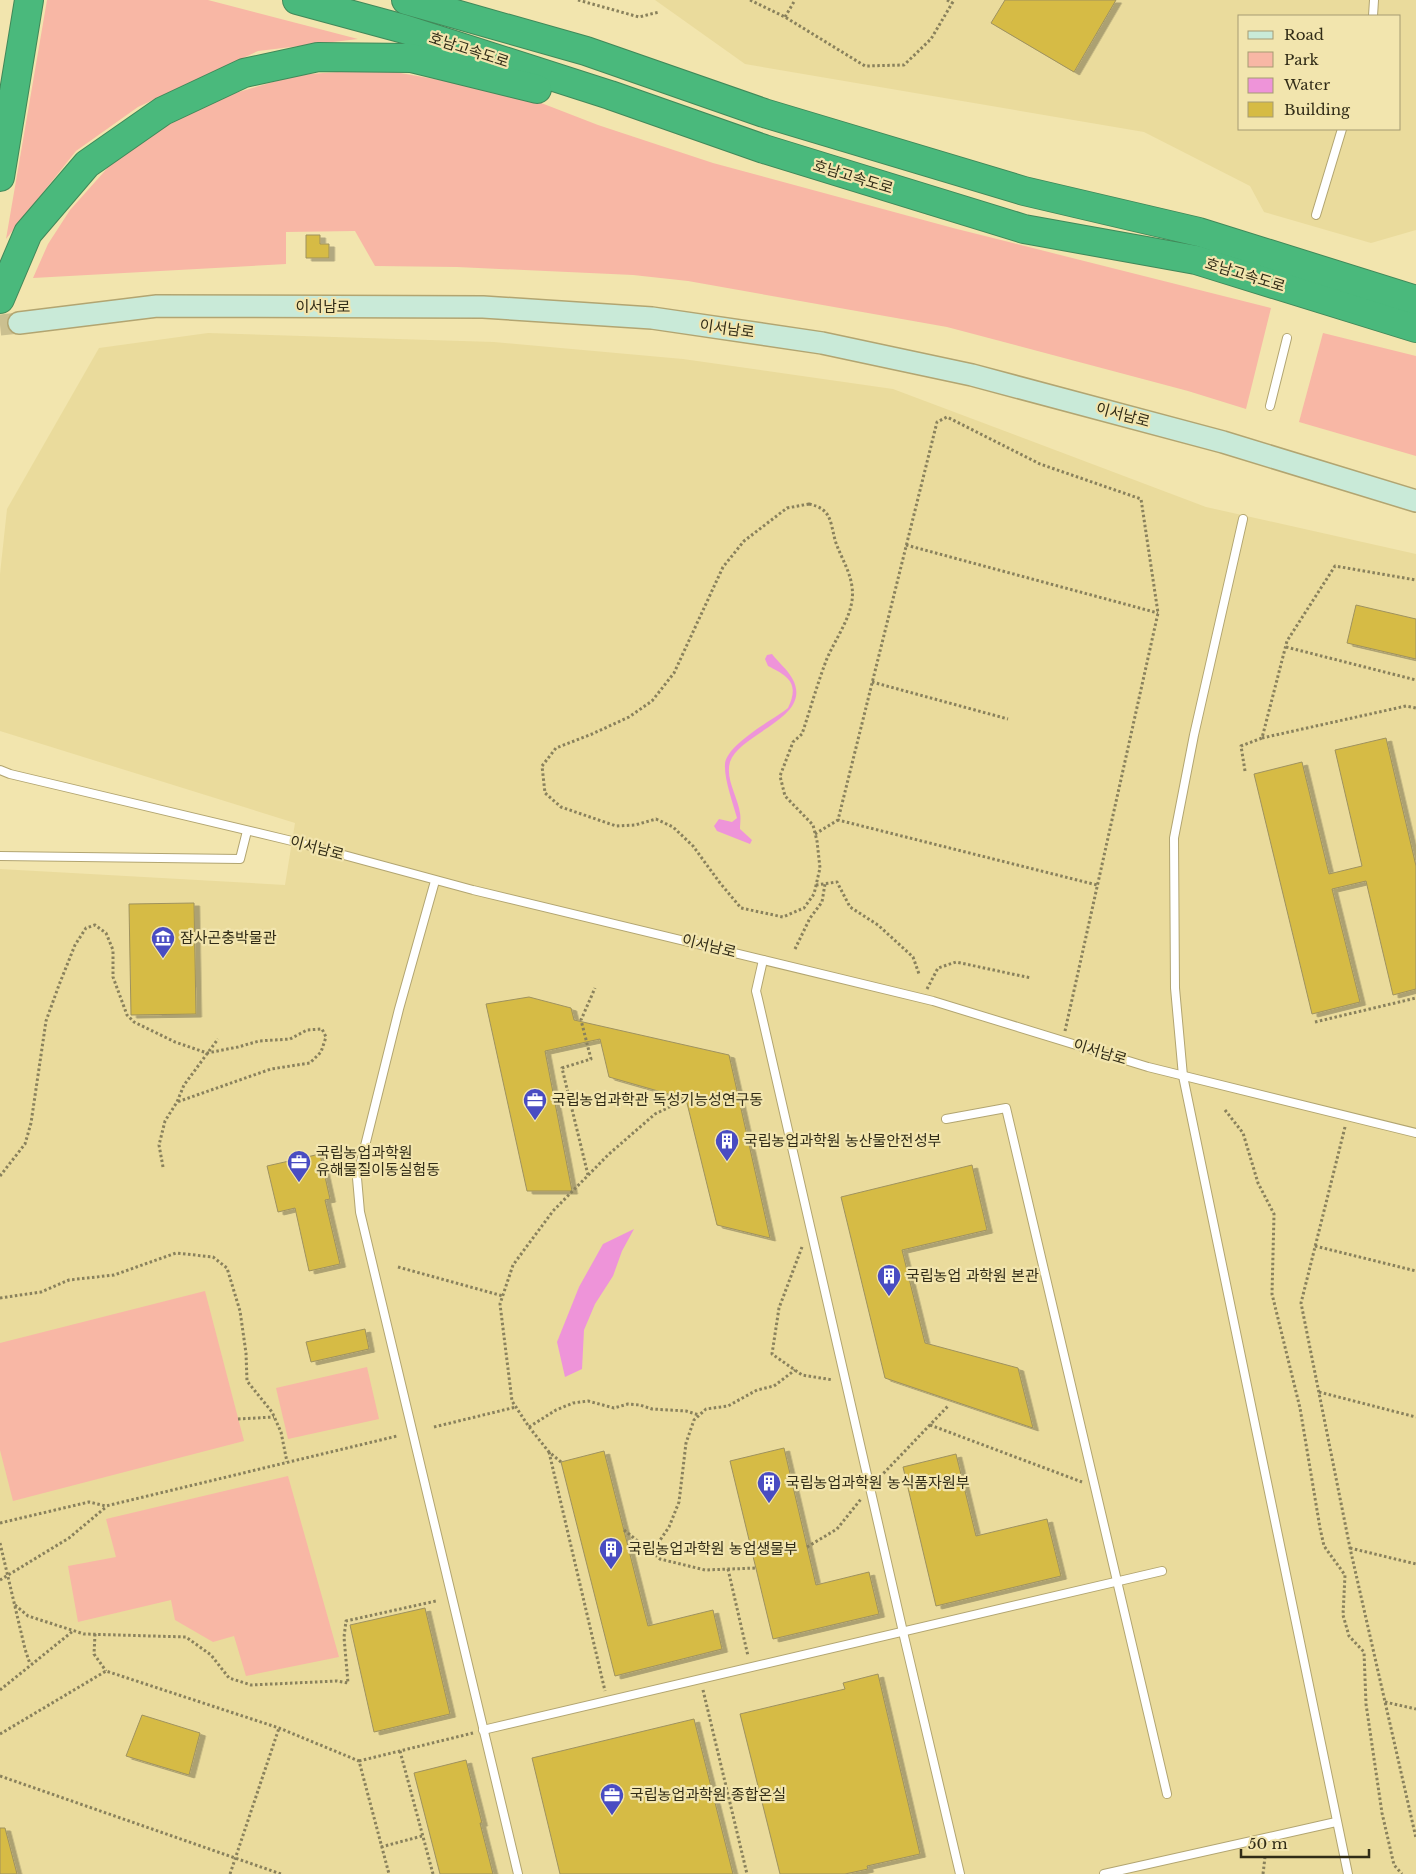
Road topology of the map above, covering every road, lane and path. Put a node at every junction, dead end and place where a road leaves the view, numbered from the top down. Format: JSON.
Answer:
{"nodes":[{"id":1,"x":297,"y":0,"type":"edge"},
{"id":2,"x":406,"y":0,"type":"edge"},
{"id":3,"x":578,"y":0,"type":"edge"},
{"id":4,"x":750,"y":0,"type":"edge"},
{"id":5,"x":794,"y":0,"type":"edge"},
{"id":6,"x":947,"y":0,"type":"edge"},
{"id":7,"x":1374,"y":0,"type":"edge"},
{"id":8,"x":953,"y":2,"type":"edge"},
{"id":9,"x":17,"y":12,"type":"edge"},
{"id":10,"x":659,"y":12,"type":"dead end"},
{"id":11,"x":1373,"y":15,"type":"edge"},
{"id":12,"x":785,"y":17,"type":"junction"},
{"id":13,"x":0,"y":64,"type":"edge"},
{"id":14,"x":610,"y":95,"type":"junction"},
{"id":15,"x":1342,"y":130,"type":"edge"},
{"id":16,"x":0,"y":177,"type":"edge"},
{"id":17,"x":1316,"y":215,"type":"dead end"},
{"id":18,"x":0,"y":299,"type":"edge"},
{"id":19,"x":1416,"y":300,"type":"edge"},
{"id":20,"x":19,"y":323,"type":"tunnel mouth"},
{"id":21,"x":1416,"y":328,"type":"edge"},
{"id":22,"x":1287,"y":338,"type":"dead end"},
{"id":23,"x":1270,"y":406,"type":"dead end"},
{"id":24,"x":1416,"y":501,"type":"edge"},
{"id":25,"x":1243,"y":519,"type":"dead end"},
{"id":26,"x":906,"y":545,"type":"junction"},
{"id":27,"x":1416,"y":580,"type":"edge"},
{"id":28,"x":1158,"y":613,"type":"junction"},
{"id":29,"x":1286,"y":647,"type":"junction"},
{"id":30,"x":1416,"y":680,"type":"edge"},
{"id":31,"x":872,"y":682,"type":"junction"},
{"id":32,"x":1416,"y":708,"type":"edge"},
{"id":33,"x":1008,"y":719,"type":"dead end"},
{"id":34,"x":1262,"y":738,"type":"junction"},
{"id":35,"x":0,"y":770,"type":"edge"},
{"id":36,"x":1245,"y":771,"type":"dead end"},
{"id":37,"x":838,"y":820,"type":"junction"},
{"id":38,"x":247,"y":831,"type":"junction"},
{"id":39,"x":816,"y":834,"type":"junction"},
{"id":40,"x":0,"y":856,"type":"edge"},
{"id":41,"x":435,"y":880,"type":"junction"},
{"id":42,"x":825,"y":884,"type":"junction"},
{"id":43,"x":816,"y":885,"type":"junction"},
{"id":44,"x":1097,"y":885,"type":"junction"},
{"id":45,"x":795,"y":949,"type":"dead end"},
{"id":46,"x":763,"y":960,"type":"junction"},
{"id":47,"x":919,"y":974,"type":"dead end"},
{"id":48,"x":1031,"y":978,"type":"dead end"},
{"id":49,"x":595,"y":988,"type":"dead end"},
{"id":50,"x":1416,"y":998,"type":"edge"},
{"id":51,"x":922,"y":999,"type":"junction"},
{"id":52,"x":1315,"y":1022,"type":"dead end"},
{"id":53,"x":218,"y":1039,"type":"dead end"},
{"id":54,"x":1062,"y":1041,"type":"junction"},
{"id":55,"x":207,"y":1053,"type":"junction"},
{"id":56,"x":1183,"y":1076,"type":"junction"},
{"id":57,"x":686,"y":1099,"type":"dead end"},
{"id":58,"x":177,"y":1102,"type":"junction"},
{"id":59,"x":1225,"y":1110,"type":"dead end"},
{"id":60,"x":1347,"y":1116,"type":"junction"},
{"id":61,"x":946,"y":1119,"type":"dead end"},
{"id":62,"x":1416,"y":1133,"type":"edge"},
{"id":63,"x":163,"y":1167,"type":"dead end"},
{"id":64,"x":588,"y":1175,"type":"junction"},
{"id":65,"x":0,"y":1176,"type":"edge"},
{"id":66,"x":810,"y":1226,"type":"junction"},
{"id":67,"x":1315,"y":1246,"type":"junction"},
{"id":68,"x":398,"y":1267,"type":"dead end"},
{"id":69,"x":1416,"y":1271,"type":"edge"},
{"id":70,"x":503,"y":1296,"type":"junction"},
{"id":71,"x":0,"y":1298,"type":"edge"},
{"id":72,"x":795,"y":1370,"type":"junction"},
{"id":73,"x":846,"y":1382,"type":"junction"},
{"id":74,"x":1319,"y":1392,"type":"junction"},
{"id":75,"x":949,"y":1406,"type":"dead end"},
{"id":76,"x":516,"y":1407,"type":"junction"},
{"id":77,"x":699,"y":1415,"type":"junction"},
{"id":78,"x":274,"y":1417,"type":"junction"},
{"id":79,"x":1416,"y":1417,"type":"edge"},
{"id":80,"x":238,"y":1419,"type":"dead end"},
{"id":81,"x":930,"y":1425,"type":"junction"},
{"id":82,"x":434,"y":1427,"type":"dead end"},
{"id":83,"x":529,"y":1427,"type":"junction"},
{"id":84,"x":397,"y":1436,"type":"dead end"},
{"id":85,"x":549,"y":1452,"type":"junction"},
{"id":86,"x":287,"y":1462,"type":"junction"},
{"id":87,"x":561,"y":1462,"type":"dead end"},
{"id":88,"x":1095,"y":1487,"type":"junction"},
{"id":89,"x":870,"y":1488,"type":"junction"},
{"id":90,"x":106,"y":1506,"type":"junction"},
{"id":91,"x":0,"y":1523,"type":"edge"},
{"id":92,"x":624,"y":1530,"type":"dead end"},
{"id":93,"x":0,"y":1543,"type":"edge"},
{"id":94,"x":807,"y":1547,"type":"dead end"},
{"id":95,"x":1350,"y":1548,"type":"junction"},
{"id":96,"x":652,"y":1552,"type":"junction"},
{"id":97,"x":1416,"y":1564,"type":"edge"},
{"id":98,"x":756,"y":1568,"type":"dead end"},
{"id":99,"x":728,"y":1569,"type":"junction"},
{"id":100,"x":1162,"y":1571,"type":"dead end"},
{"id":101,"x":7,"y":1576,"type":"junction"},
{"id":102,"x":0,"y":1580,"type":"edge"},
{"id":103,"x":1117,"y":1582,"type":"junction"},
{"id":104,"x":436,"y":1600,"type":"dead end"},
{"id":105,"x":15,"y":1605,"type":"junction"},
{"id":106,"x":73,"y":1631,"type":"junction"},
{"id":107,"x":903,"y":1632,"type":"junction"},
{"id":108,"x":95,"y":1634,"type":"junction"},
{"id":109,"x":30,"y":1664,"type":"junction"},
{"id":110,"x":751,"y":1668,"type":"junction"},
{"id":111,"x":106,"y":1671,"type":"junction"},
{"id":112,"x":700,"y":1679,"type":"junction"},
{"id":113,"x":0,"y":1690,"type":"edge"},
{"id":114,"x":607,"y":1701,"type":"junction"},
{"id":115,"x":1385,"y":1702,"type":"junction"},
{"id":116,"x":1416,"y":1709,"type":"edge"},
{"id":117,"x":279,"y":1728,"type":"junction"},
{"id":118,"x":483,"y":1730,"type":"junction"},
{"id":119,"x":0,"y":1734,"type":"edge"},
{"id":120,"x":400,"y":1751,"type":"junction"},
{"id":121,"x":360,"y":1761,"type":"junction"},
{"id":122,"x":0,"y":1776,"type":"edge"},
{"id":123,"x":1167,"y":1794,"type":"dead end"},
{"id":124,"x":1336,"y":1822,"type":"junction"},
{"id":125,"x":422,"y":1836,"type":"junction"},
{"id":126,"x":1416,"y":1838,"type":"edge"},
{"id":127,"x":381,"y":1848,"type":"junction"},
{"id":128,"x":1265,"y":1857,"type":"dead end"},
{"id":129,"x":235,"y":1858,"type":"junction"},
{"id":130,"x":230,"y":1874,"type":"edge"},
{"id":131,"x":281,"y":1874,"type":"edge"},
{"id":132,"x":389,"y":1874,"type":"edge"},
{"id":133,"x":433,"y":1874,"type":"edge"},
{"id":134,"x":518,"y":1874,"type":"edge"},
{"id":135,"x":747,"y":1874,"type":"edge"},
{"id":136,"x":960,"y":1874,"type":"edge"},
{"id":137,"x":1104,"y":1874,"type":"edge"},
{"id":138,"x":1264,"y":1874,"type":"edge"},
{"id":139,"x":1348,"y":1874,"type":"edge"},
{"id":140,"x":1402,"y":1874,"type":"edge"}],
"edges":[{"from":1,"to":14,"type":"highway","name":"호남고속도로"},
{"from":2,"to":19,"type":"highway","name":"호남고속도로"},
{"from":3,"to":10,"type":"path"},
{"from":4,"to":12,"type":"path"},
{"from":5,"to":12,"type":"path"},
{"from":6,"to":8,"type":"path"},
{"from":7,"to":11,"type":"lane"},
{"from":8,"to":12,"type":"path"},
{"from":9,"to":13,"type":"highway"},
{"from":9,"to":16,"type":"highway"},
{"from":14,"to":18,"type":"highway"},
{"from":14,"to":21,"type":"highway","name":"호남고속도로"},
{"from":15,"to":17,"type":"lane"},
{"from":20,"to":24,"type":"main road","name":"이서남로"},
{"from":22,"to":23,"type":"lane"},
{"from":25,"to":56,"type":"lane"},
{"from":26,"to":28,"type":"path"},
{"from":26,"to":28,"type":"path"},
{"from":26,"to":31,"type":"path"},
{"from":27,"to":29,"type":"path"},
{"from":28,"to":44,"type":"path"},
{"from":29,"to":30,"type":"path"},
{"from":29,"to":34,"type":"path"},
{"from":31,"to":33,"type":"path"},
{"from":31,"to":37,"type":"path"},
{"from":32,"to":34,"type":"path"},
{"from":34,"to":36,"type":"path"},
{"from":35,"to":38,"type":"lane","name":"이서남로"},
{"from":37,"to":39,"type":"path"},
{"from":37,"to":44,"type":"path"},
{"from":38,"to":40,"type":"lane"},
{"from":38,"to":41,"type":"lane","name":"이서남로"},
{"from":39,"to":43,"type":"path"},
{"from":39,"to":43,"type":"path"},
{"from":41,"to":46,"type":"lane","name":"이서남로"},
{"from":41,"to":118,"type":"lane"},
{"from":42,"to":43,"type":"path"},
{"from":42,"to":45,"type":"path"},
{"from":42,"to":47,"type":"path"},
{"from":44,"to":54,"type":"path"},
{"from":46,"to":51,"type":"lane","name":"이서남로"},
{"from":46,"to":66,"type":"lane"},
{"from":48,"to":51,"type":"path"},
{"from":49,"to":64,"type":"path"},
{"from":50,"to":52,"type":"path"},
{"from":51,"to":54,"type":"lane","name":"이서남로"},
{"from":53,"to":55,"type":"path"},
{"from":54,"to":56,"type":"lane","name":"이서남로"},
{"from":55,"to":58,"type":"path"},
{"from":55,"to":58,"type":"path"},
{"from":55,"to":65,"type":"path"},
{"from":56,"to":60,"type":"lane","name":"이서남로"},
{"from":56,"to":124,"type":"lane"},
{"from":57,"to":64,"type":"path"},
{"from":58,"to":63,"type":"path"},
{"from":59,"to":140,"type":"path"},
{"from":60,"to":62,"type":"lane","name":"이서남로"},
{"from":60,"to":67,"type":"path"},
{"from":61,"to":88,"type":"lane"},
{"from":64,"to":70,"type":"path"},
{"from":66,"to":72,"type":"path"},
{"from":66,"to":73,"type":"lane"},
{"from":67,"to":69,"type":"path"},
{"from":67,"to":74,"type":"path"},
{"from":68,"to":70,"type":"path"},
{"from":70,"to":76,"type":"path"},
{"from":71,"to":78,"type":"path"},
{"from":72,"to":73,"type":"path"},
{"from":72,"to":77,"type":"path"},
{"from":73,"to":89,"type":"lane"},
{"from":74,"to":79,"type":"path"},
{"from":74,"to":95,"type":"path"},
{"from":75,"to":81,"type":"path"},
{"from":76,"to":82,"type":"path"},
{"from":76,"to":83,"type":"path"},
{"from":77,"to":83,"type":"path"},
{"from":77,"to":96,"type":"path"},
{"from":78,"to":80,"type":"path"},
{"from":78,"to":86,"type":"path"},
{"from":81,"to":88,"type":"path"},
{"from":81,"to":89,"type":"path"},
{"from":83,"to":85,"type":"path"},
{"from":84,"to":86,"type":"path"},
{"from":85,"to":87,"type":"path"},
{"from":85,"to":114,"type":"path"},
{"from":86,"to":90,"type":"path"},
{"from":88,"to":103,"type":"lane"},
{"from":89,"to":94,"type":"path"},
{"from":89,"to":107,"type":"lane"},
{"from":90,"to":91,"type":"path"},
{"from":90,"to":101,"type":"path"},
{"from":92,"to":96,"type":"path"},
{"from":93,"to":101,"type":"path"},
{"from":95,"to":97,"type":"path"},
{"from":95,"to":115,"type":"path"},
{"from":96,"to":99,"type":"path"},
{"from":98,"to":99,"type":"path"},
{"from":99,"to":110,"type":"path"},
{"from":100,"to":103,"type":"lane"},
{"from":101,"to":102,"type":"path"},
{"from":101,"to":105,"type":"path"},
{"from":103,"to":107,"type":"lane"},
{"from":103,"to":123,"type":"lane"},
{"from":104,"to":108,"type":"path"},
{"from":105,"to":106,"type":"path"},
{"from":105,"to":109,"type":"path"},
{"from":106,"to":108,"type":"path"},
{"from":106,"to":109,"type":"path"},
{"from":107,"to":110,"type":"lane"},
{"from":107,"to":136,"type":"lane"},
{"from":108,"to":111,"type":"path"},
{"from":109,"to":113,"type":"path"},
{"from":110,"to":112,"type":"lane"},
{"from":111,"to":117,"type":"path"},
{"from":111,"to":119,"type":"path"},
{"from":112,"to":114,"type":"lane"},
{"from":112,"to":135,"type":"path"},
{"from":114,"to":118,"type":"lane"},
{"from":115,"to":116,"type":"path"},
{"from":115,"to":126,"type":"path"},
{"from":117,"to":121,"type":"path"},
{"from":117,"to":129,"type":"path"},
{"from":118,"to":120,"type":"path"},
{"from":118,"to":134,"type":"lane"},
{"from":120,"to":121,"type":"path"},
{"from":120,"to":125,"type":"path"},
{"from":121,"to":127,"type":"path"},
{"from":122,"to":129,"type":"path"},
{"from":124,"to":137,"type":"lane"},
{"from":124,"to":139,"type":"lane"},
{"from":125,"to":127,"type":"path"},
{"from":125,"to":133,"type":"path"},
{"from":127,"to":132,"type":"path"},
{"from":128,"to":138,"type":"path"},
{"from":129,"to":130,"type":"path"},
{"from":129,"to":131,"type":"path"}]}
